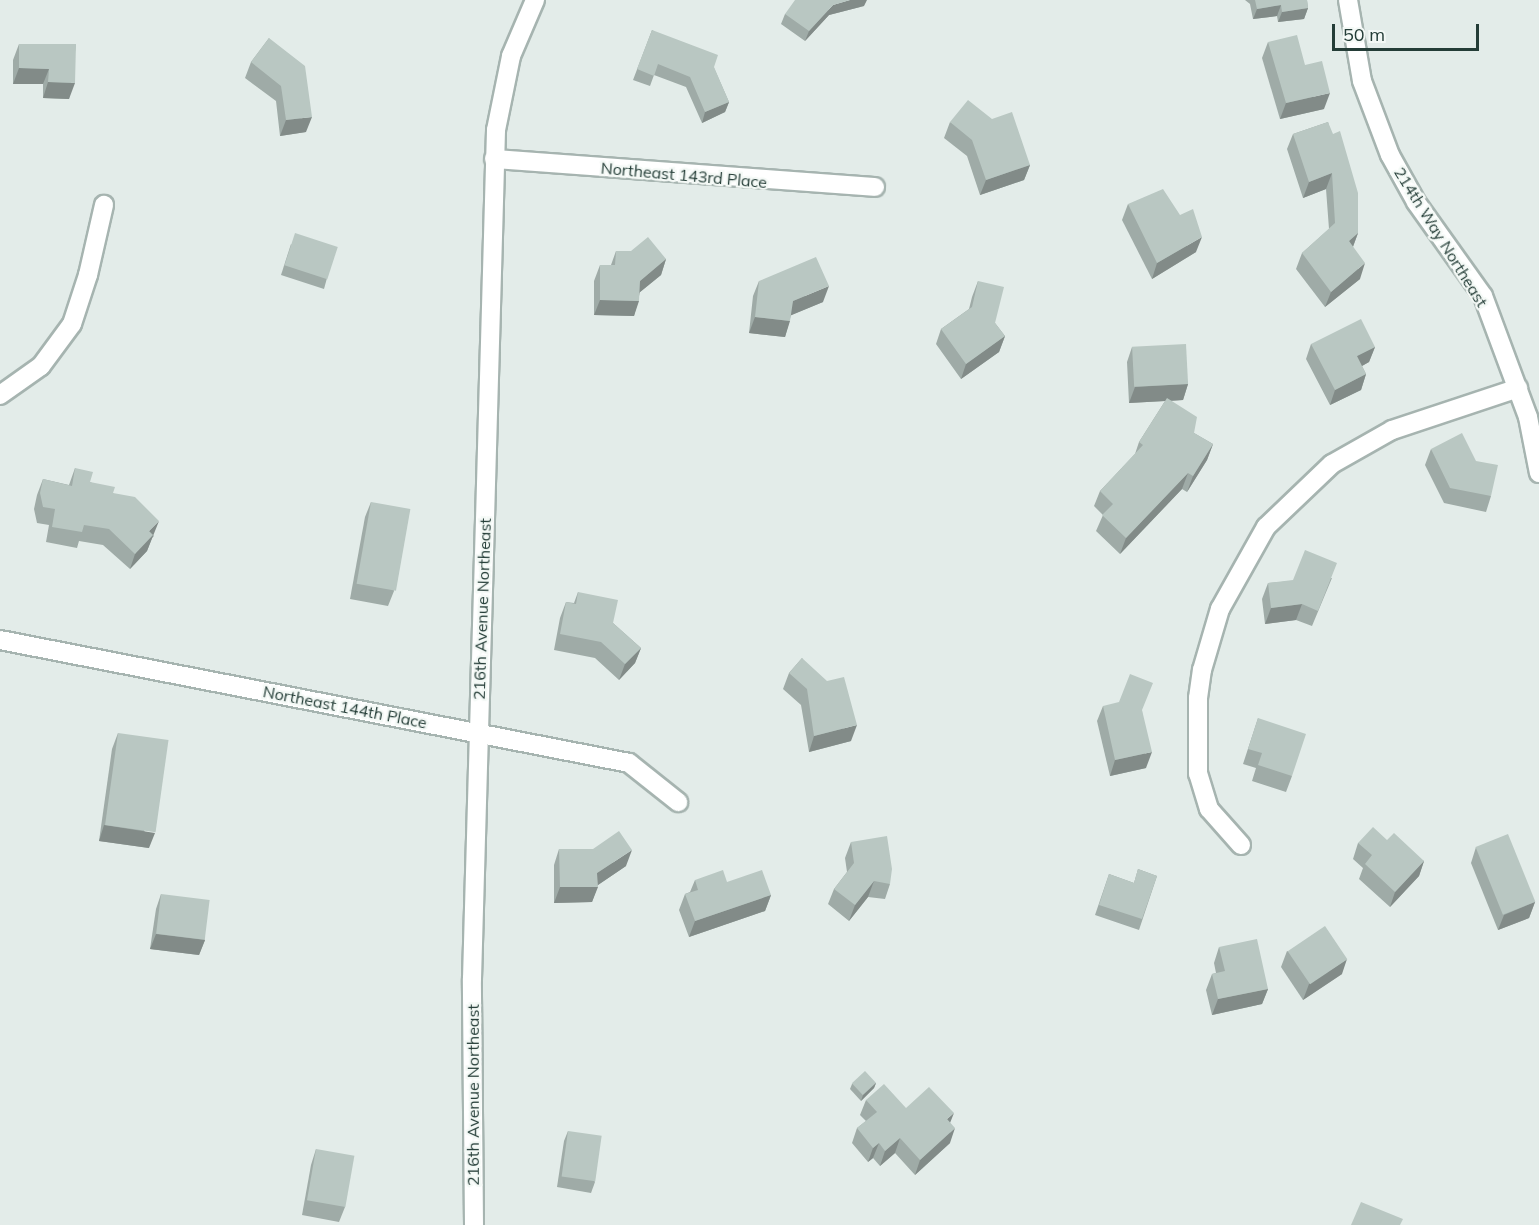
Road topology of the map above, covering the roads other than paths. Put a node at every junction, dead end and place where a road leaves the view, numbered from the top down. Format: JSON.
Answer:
{"nodes":[{"id":1,"x":535,"y":0,"type":"edge"},
{"id":2,"x":1348,"y":0,"type":"edge"},
{"id":3,"x":494,"y":159,"type":"junction"},
{"id":4,"x":875,"y":187,"type":"dead end"},
{"id":5,"x":104,"y":206,"type":"dead end"},
{"id":6,"x":1518,"y":388,"type":"junction"},
{"id":7,"x":0,"y":395,"type":"edge"},
{"id":8,"x":1539,"y":473,"type":"edge"},
{"id":9,"x":0,"y":640,"type":"edge"},
{"id":10,"x":478,"y":733,"type":"junction"},
{"id":11,"x":678,"y":802,"type":"dead end"},
{"id":12,"x":1241,"y":845,"type":"dead end"},
{"id":13,"x":474,"y":1225,"type":"edge"}],
"edges":[{"from":1,"to":3,"type":"street","name":"216th Avenue Northeast"},
{"from":2,"to":6,"type":"street","name":"214th Way Northeast"},
{"from":3,"to":4,"type":"street","name":"Northeast 143rd Place"},
{"from":3,"to":10,"type":"street","name":"216th Avenue Northeast"},
{"from":5,"to":7,"type":"street"},
{"from":6,"to":8,"type":"street","name":"214th Way Northeast"},
{"from":6,"to":12,"type":"street"},
{"from":9,"to":10,"type":"street","name":"Northeast 144th Place"},
{"from":10,"to":11,"type":"street","name":"Northeast 144th Place"},
{"from":10,"to":13,"type":"street","name":"216th Avenue Northeast"}]}
